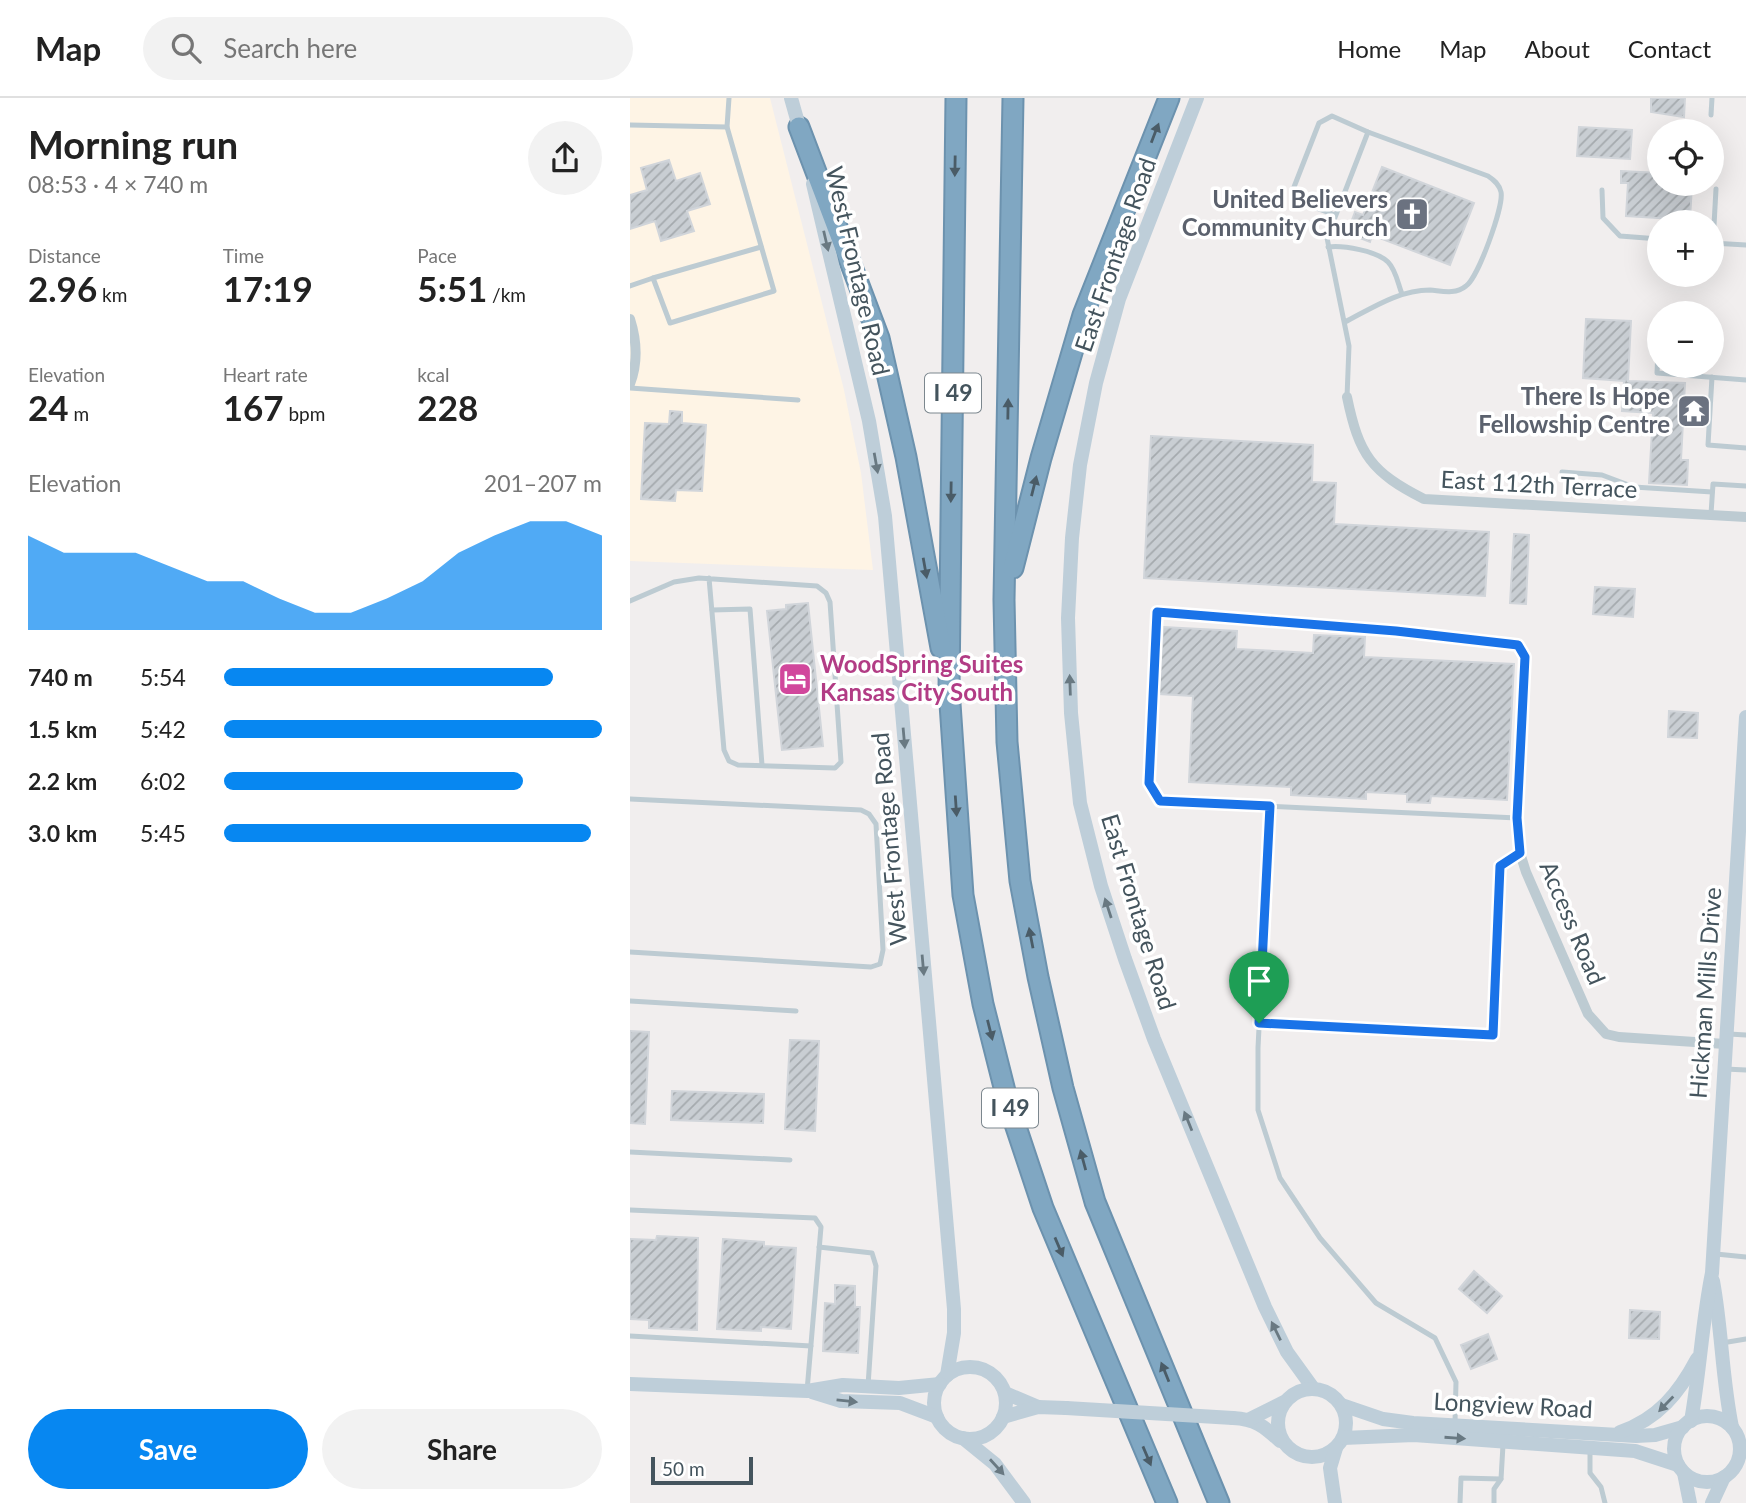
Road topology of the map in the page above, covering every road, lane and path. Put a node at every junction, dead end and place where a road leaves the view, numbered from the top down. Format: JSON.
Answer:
{"nodes":[{"id":1,"x":729,"y":98,"type":"edge"},
{"id":2,"x":791,"y":98,"type":"edge"},
{"id":3,"x":956,"y":98,"type":"edge"},
{"id":4,"x":1013,"y":98,"type":"edge"},
{"id":5,"x":1169,"y":98,"type":"edge"},
{"id":6,"x":1197,"y":98,"type":"edge"},
{"id":7,"x":1712,"y":98,"type":"edge"},
{"id":8,"x":1711,"y":115,"type":"dead end"},
{"id":9,"x":630,"y":125,"type":"edge"},
{"id":10,"x":727,"y":127,"type":"junction"},
{"id":11,"x":799,"y":127,"type":"junction"},
{"id":12,"x":1368,"y":132,"type":"junction"},
{"id":13,"x":1602,"y":190,"type":"dead end"},
{"id":14,"x":1335,"y":215,"type":"junction"},
{"id":15,"x":1647,"y":238,"type":"edge"},
{"id":16,"x":1724,"y":244,"type":"edge"},
{"id":17,"x":1746,"y":245,"type":"edge"},
{"id":18,"x":761,"y":247,"type":"junction"},
{"id":19,"x":1328,"y":247,"type":"junction"},
{"id":20,"x":653,"y":278,"type":"junction"},
{"id":21,"x":630,"y":286,"type":"edge"},
{"id":22,"x":1402,"y":294,"type":"junction"},
{"id":23,"x":630,"y":320,"type":"edge"},
{"id":24,"x":1345,"y":321,"type":"junction"},
{"id":25,"x":1712,"y":378,"type":"edge"},
{"id":26,"x":1723,"y":378,"type":"edge"},
{"id":27,"x":1746,"y":380,"type":"edge"},
{"id":28,"x":630,"y":386,"type":"edge"},
{"id":29,"x":1347,"y":397,"type":"joint"},
{"id":30,"x":798,"y":400,"type":"dead end"},
{"id":31,"x":1746,"y":448,"type":"edge"},
{"id":32,"x":1562,"y":472,"type":"dead end"},
{"id":33,"x":1746,"y":486,"type":"edge"},
{"id":34,"x":1712,"y":492,"type":"junction"},
{"id":35,"x":1711,"y":515,"type":"junction"},
{"id":36,"x":1746,"y":517,"type":"edge"},
{"id":37,"x":709,"y":578,"type":"junction"},
{"id":38,"x":1004,"y":600,"type":"junction"},
{"id":39,"x":630,"y":601,"type":"edge"},
{"id":40,"x":712,"y":610,"type":"junction"},
{"id":41,"x":1157,"y":612,"type":"joint"},
{"id":42,"x":949,"y":689,"type":"junction"},
{"id":43,"x":1746,"y":716,"type":"edge"},
{"id":44,"x":762,"y":765,"type":"junction"},
{"id":45,"x":630,"y":799,"type":"edge"},
{"id":46,"x":1270,"y":806,"type":"junction"},
{"id":47,"x":1517,"y":818,"type":"junction"},
{"id":48,"x":1520,"y":853,"type":"junction"},
{"id":49,"x":630,"y":952,"type":"edge"},
{"id":50,"x":630,"y":1001,"type":"edge"},
{"id":51,"x":796,"y":1011,"type":"dead end"},
{"id":52,"x":1259,"y":1023,"type":"junction"},
{"id":53,"x":1746,"y":1035,"type":"edge"},
{"id":54,"x":1725,"y":1039,"type":"junction"},
{"id":55,"x":1724,"y":1069,"type":"junction"},
{"id":56,"x":1746,"y":1069,"type":"edge"},
{"id":57,"x":630,"y":1152,"type":"edge"},
{"id":58,"x":790,"y":1160,"type":"dead end"},
{"id":59,"x":630,"y":1210,"type":"edge"},
{"id":60,"x":819,"y":1247,"type":"junction"},
{"id":61,"x":1713,"y":1254,"type":"junction"},
{"id":62,"x":1746,"y":1257,"type":"edge"},
{"id":63,"x":1712,"y":1273,"type":"junction"},
{"id":64,"x":630,"y":1336,"type":"edge"},
{"id":65,"x":1746,"y":1339,"type":"edge"},
{"id":66,"x":1720,"y":1343,"type":"junction"},
{"id":67,"x":811,"y":1346,"type":"junction"},
{"id":68,"x":1700,"y":1352,"type":"junction"},
{"id":69,"x":943,"y":1379,"type":"junction"},
{"id":70,"x":630,"y":1384,"type":"edge"},
{"id":71,"x":867,"y":1386,"type":"junction"},
{"id":72,"x":1313,"y":1388,"type":"junction"},
{"id":73,"x":807,"y":1391,"type":"junction"},
{"id":74,"x":1005,"y":1394,"type":"junction"},
{"id":75,"x":1283,"y":1402,"type":"junction"},
{"id":76,"x":1342,"y":1405,"type":"junction"},
{"id":77,"x":1038,"y":1407,"type":"junction"},
{"id":78,"x":937,"y":1417,"type":"junction"},
{"id":79,"x":1003,"y":1417,"type":"junction"},
{"id":80,"x":1250,"y":1419,"type":"junction"},
{"id":81,"x":1687,"y":1424,"type":"junction"},
{"id":82,"x":1455,"y":1426,"type":"junction"},
{"id":83,"x":1738,"y":1434,"type":"edge"},
{"id":84,"x":1612,"y":1435,"type":"junction"},
{"id":85,"x":963,"y":1438,"type":"junction"},
{"id":86,"x":1503,"y":1441,"type":"junction"},
{"id":87,"x":1339,"y":1443,"type":"junction"},
{"id":88,"x":1285,"y":1444,"type":"junction"},
{"id":89,"x":1590,"y":1448,"type":"junction"},
{"id":90,"x":1681,"y":1469,"type":"junction"},
{"id":91,"x":1734,"y":1472,"type":"edge"},
{"id":92,"x":1501,"y":1479,"type":"junction"},
{"id":93,"x":1024,"y":1503,"type":"edge"},
{"id":94,"x":1167,"y":1503,"type":"edge"},
{"id":95,"x":1219,"y":1503,"type":"edge"},
{"id":96,"x":1335,"y":1503,"type":"edge"},
{"id":97,"x":1460,"y":1503,"type":"edge"},
{"id":98,"x":1494,"y":1503,"type":"edge"},
{"id":99,"x":1605,"y":1503,"type":"edge"},
{"id":100,"x":1690,"y":1503,"type":"edge"},
{"id":101,"x":1712,"y":1503,"type":"edge"}],
"edges":[{"from":1,"to":10,"type":"lane"},
{"from":2,"to":11,"type":"street","name":"West Frontage Road"},
{"from":3,"to":42,"type":"highway","number":"I 49","one_way":true},
{"from":38,"to":4,"type":"highway","number":"I 49","one_way":true},
{"from":38,"to":5,"type":"highway","one_way":true},
{"from":72,"to":6,"type":"street","name":"East Frontage Road","one_way":true},
{"from":7,"to":8,"type":"lane"},
{"from":9,"to":10,"type":"lane"},
{"from":10,"to":18,"type":"lane"},
{"from":11,"to":42,"type":"highway","one_way":true},
{"from":11,"to":69,"type":"street","name":"West Frontage Road","one_way":true},
{"from":12,"to":14,"type":"lane"},
{"from":12,"to":14,"type":"lane"},
{"from":12,"to":22,"type":"lane"},
{"from":13,"to":15,"type":"lane"},
{"from":14,"to":19,"type":"lane"},
{"from":16,"to":17,"type":"lane"},
{"from":18,"to":20,"type":"lane"},
{"from":18,"to":20,"type":"lane"},
{"from":19,"to":22,"type":"lane"},
{"from":19,"to":24,"type":"lane"},
{"from":20,"to":21,"type":"lane"},
{"from":22,"to":24,"type":"lane"},
{"from":23,"to":28,"type":"street"},
{"from":24,"to":29,"type":"lane"},
{"from":25,"to":31,"type":"lane"},
{"from":26,"to":27,"type":"lane"},
{"from":28,"to":30,"type":"lane"},
{"from":29,"to":35,"type":"street","name":"East 112th Terrace"},
{"from":32,"to":34,"type":"lane"},
{"from":33,"to":34,"type":"lane"},
{"from":34,"to":35,"type":"lane"},
{"from":35,"to":36,"type":"street","name":"East 112th Terrace"},
{"from":37,"to":39,"type":"lane"},
{"from":37,"to":40,"type":"lane"},
{"from":37,"to":44,"type":"lane"},
{"from":95,"to":38,"type":"highway","number":"I 49","one_way":true},
{"from":40,"to":44,"type":"lane"},
{"from":40,"to":44,"type":"lane"},
{"from":41,"to":46,"type":"lane"},
{"from":41,"to":47,"type":"street","name":"Access Road"},
{"from":42,"to":94,"type":"highway","number":"I 49","one_way":true},
{"from":43,"to":54,"type":"street","name":"Hickman Mills Drive"},
{"from":45,"to":49,"type":"lane"},
{"from":46,"to":47,"type":"lane"},
{"from":46,"to":52,"type":"lane"},
{"from":47,"to":48,"type":"street","name":"Access Road"},
{"from":48,"to":52,"type":"lane"},
{"from":48,"to":54,"type":"street","name":"Access Road"},
{"from":50,"to":51,"type":"lane"},
{"from":52,"to":82,"type":"lane"},
{"from":53,"to":54,"type":"lane"},
{"from":54,"to":55,"type":"street","name":"Hickman Mills Drive"},
{"from":55,"to":56,"type":"lane"},
{"from":55,"to":61,"type":"street","name":"Hickman Mills Drive"},
{"from":57,"to":58,"type":"lane"},
{"from":59,"to":60,"type":"lane"},
{"from":60,"to":67,"type":"lane"},
{"from":60,"to":71,"type":"lane"},
{"from":61,"to":62,"type":"lane"},
{"from":61,"to":63,"type":"street","name":"Hickman Mills Drive"},
{"from":63,"to":66,"type":"street","name":"Hickman Mills Drive"},
{"from":63,"to":68,"type":"street","name":"Hickman Mills Drive"},
{"from":64,"to":67,"type":"lane"},
{"from":65,"to":66,"type":"lane"},
{"from":66,"to":83,"type":"street","name":"Hickman Mills Drive"},
{"from":67,"to":73,"type":"lane"},
{"from":68,"to":81,"type":"street","name":"Hickman Mills Drive"},
{"from":68,"to":84,"type":"street","one_way":true},
{"from":69,"to":71,"type":"street"},
{"from":69,"to":74,"type":"street"},
{"from":69,"to":78,"type":"street"},
{"from":70,"to":73,"type":"street"},
{"from":71,"to":73,"type":"street"},
{"from":72,"to":75,"type":"street"},
{"from":72,"to":76,"type":"street"},
{"from":73,"to":78,"type":"street","one_way":true},
{"from":74,"to":77,"type":"street"},
{"from":74,"to":79,"type":"street"},
{"from":75,"to":80,"type":"street"},
{"from":75,"to":88,"type":"street"},
{"from":76,"to":82,"type":"street","name":"Longview Road"},
{"from":76,"to":87,"type":"street"},
{"from":77,"to":79,"type":"street"},
{"from":77,"to":80,"type":"street","bridge":true},
{"from":78,"to":85,"type":"street"},
{"from":79,"to":85,"type":"street"},
{"from":80,"to":88,"type":"street"},
{"from":81,"to":83,"type":"street"},
{"from":81,"to":84,"type":"street","name":"Longview Road"},
{"from":81,"to":90,"type":"street"},
{"from":82,"to":84,"type":"street","name":"Longview Road"},
{"from":83,"to":91,"type":"street"},
{"from":85,"to":93,"type":"street","one_way":true},
{"from":87,"to":86,"type":"street","name":"Longview Road","one_way":true},
{"from":86,"to":89,"type":"street","name":"Longview Road"},
{"from":86,"to":92,"type":"lane"},
{"from":87,"to":88,"type":"street"},
{"from":87,"to":96,"type":"street"},
{"from":89,"to":90,"type":"street","name":"Longview Road"},
{"from":89,"to":99,"type":"lane"},
{"from":90,"to":91,"type":"street"},
{"from":90,"to":100,"type":"street"},
{"from":91,"to":101,"type":"street"},
{"from":92,"to":97,"type":"lane"},
{"from":92,"to":98,"type":"lane"}]}
